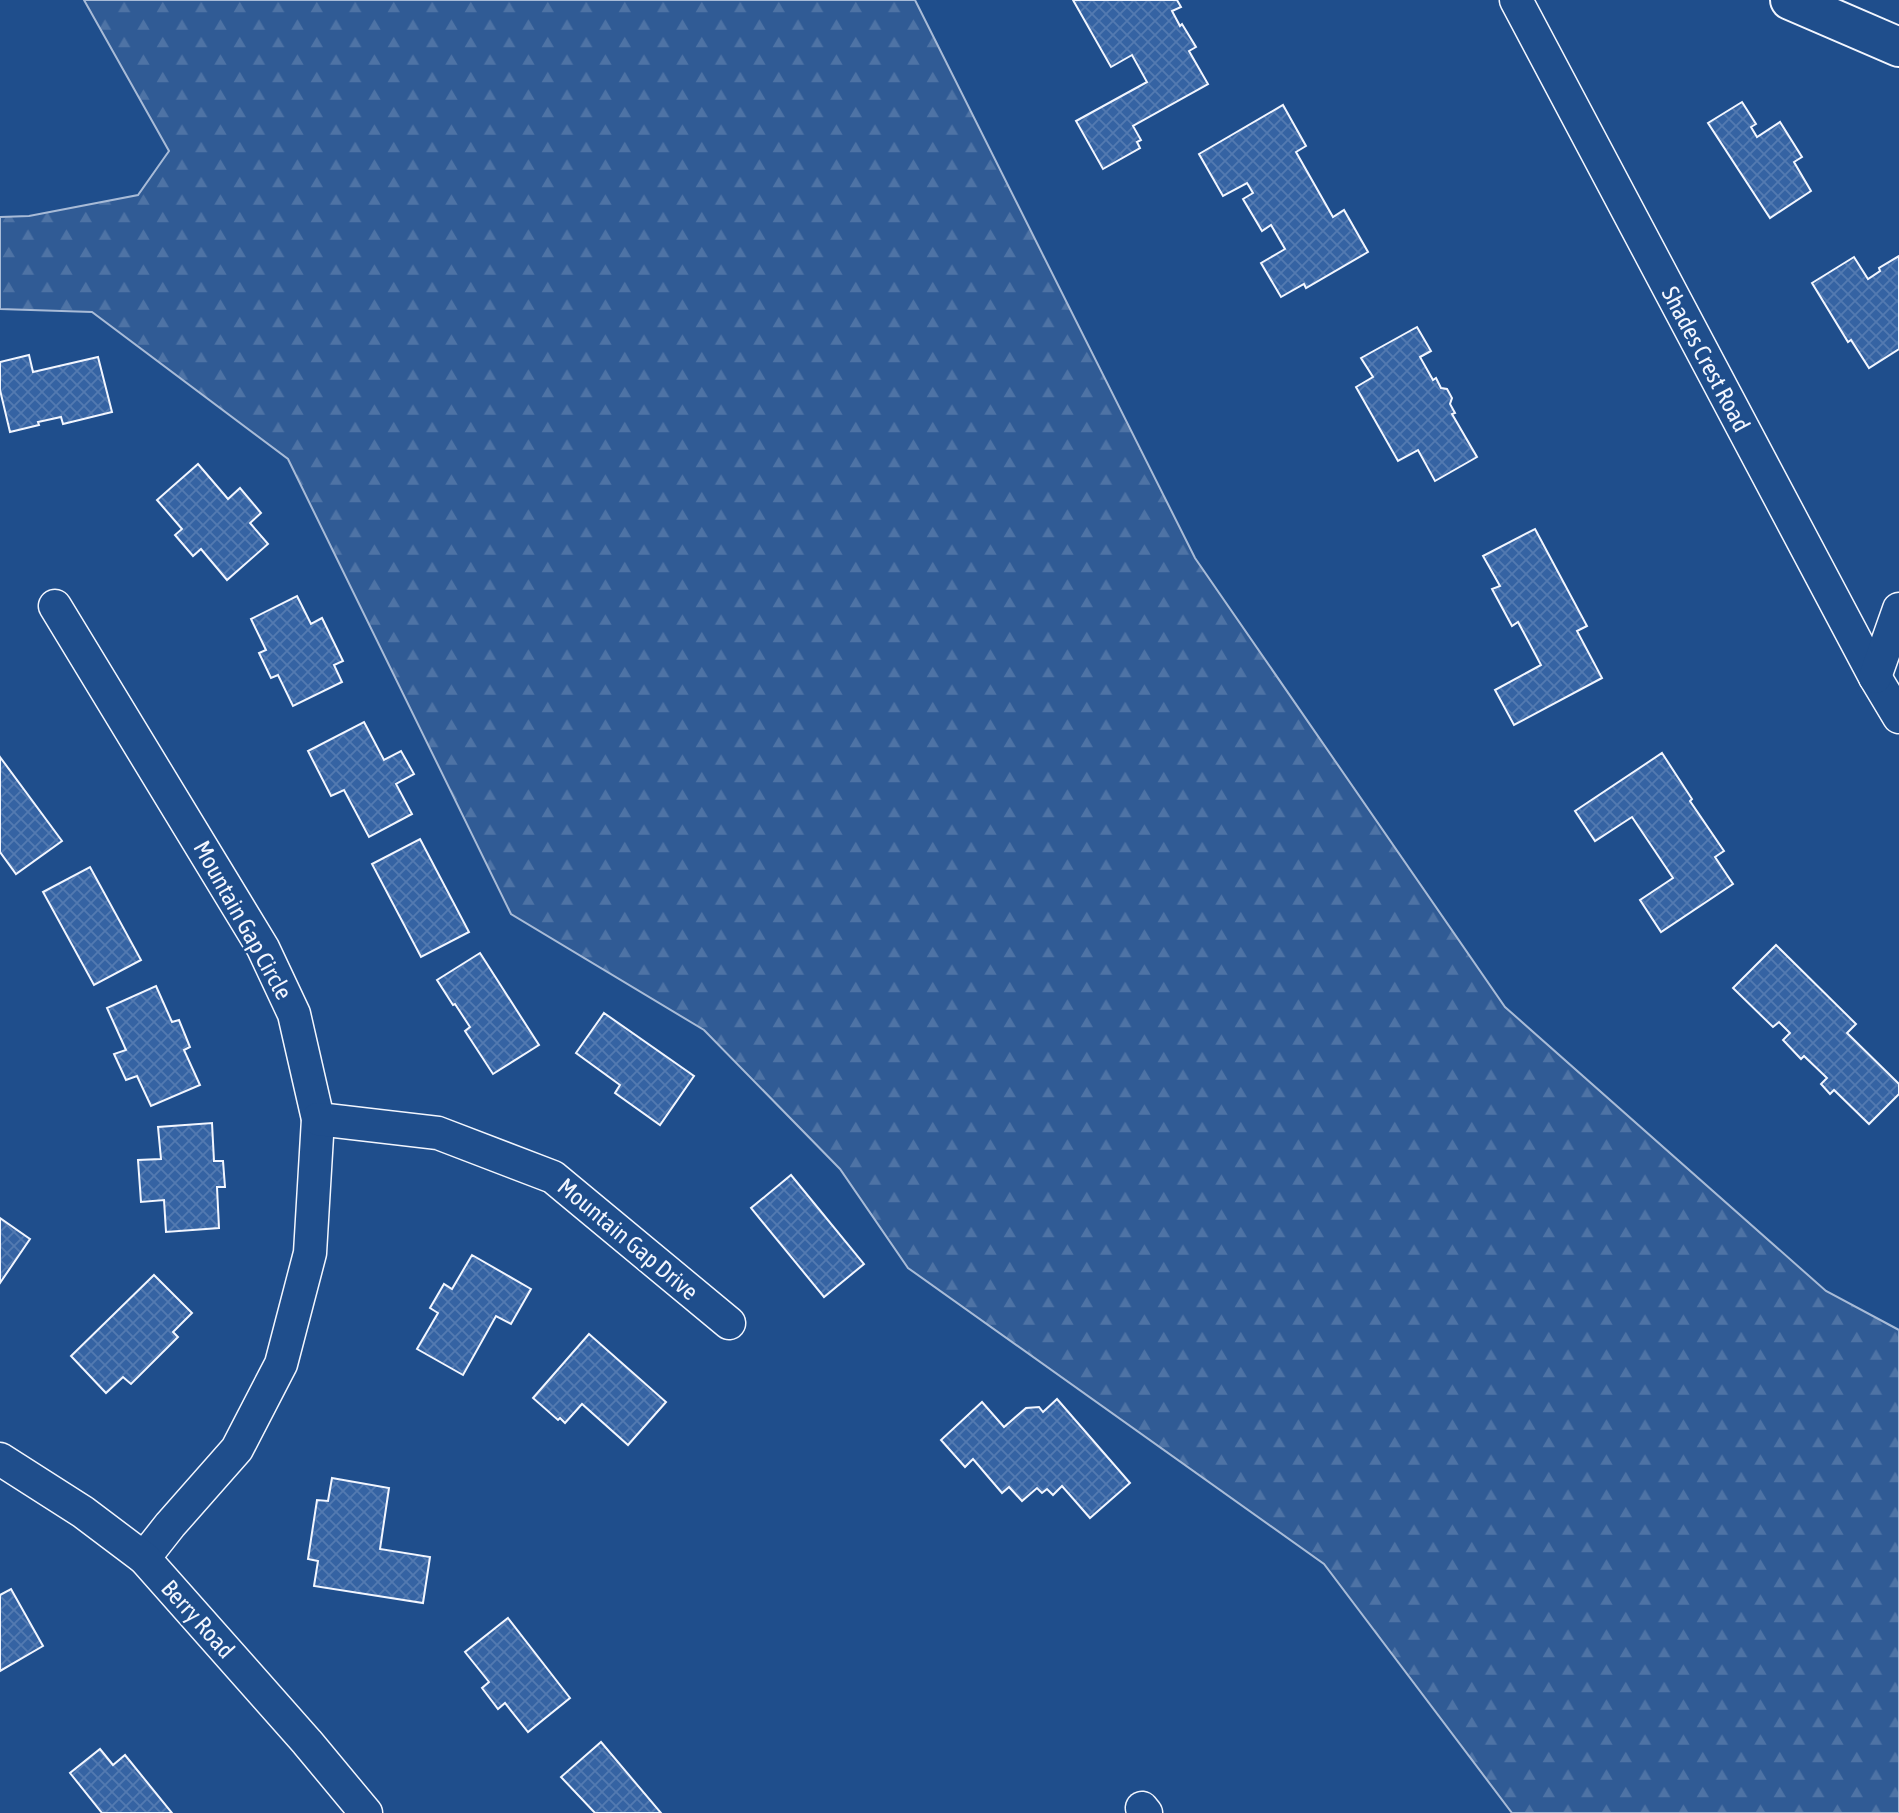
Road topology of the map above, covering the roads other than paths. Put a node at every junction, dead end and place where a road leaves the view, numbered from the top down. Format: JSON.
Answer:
{"nodes":[{"id":1,"x":1516,"y":0,"type":"edge"},
{"id":2,"x":1790,"y":0,"type":"edge"},
{"id":3,"x":1899,"y":47,"type":"edge"},
{"id":4,"x":55,"y":606,"type":"dead end"},
{"id":5,"x":1899,"y":609,"type":"edge"},
{"id":6,"x":1875,"y":677,"type":"junction"},
{"id":7,"x":1899,"y":717,"type":"edge"},
{"id":8,"x":318,"y":1119,"type":"junction"},
{"id":9,"x":729,"y":1323,"type":"dead end"},
{"id":10,"x":0,"y":1459,"type":"edge"},
{"id":11,"x":144,"y":1558,"type":"junction"},
{"id":12,"x":366,"y":1813,"type":"edge"}],
"edges":[{"from":1,"to":6,"type":"street","name":"Shades Crest Road"},
{"from":2,"to":3,"type":"street"},
{"from":4,"to":8,"type":"street","name":"Mountain Gap Circle"},
{"from":5,"to":6,"type":"street"},
{"from":6,"to":7,"type":"street","name":"Shades Crest Road"},
{"from":8,"to":9,"type":"street","name":"Mountain Gap Drive"},
{"from":8,"to":11,"type":"street","name":"Mountain Gap Circle"},
{"from":10,"to":11,"type":"street","name":"Berry Road"},
{"from":11,"to":12,"type":"street","name":"Berry Road"}]}
